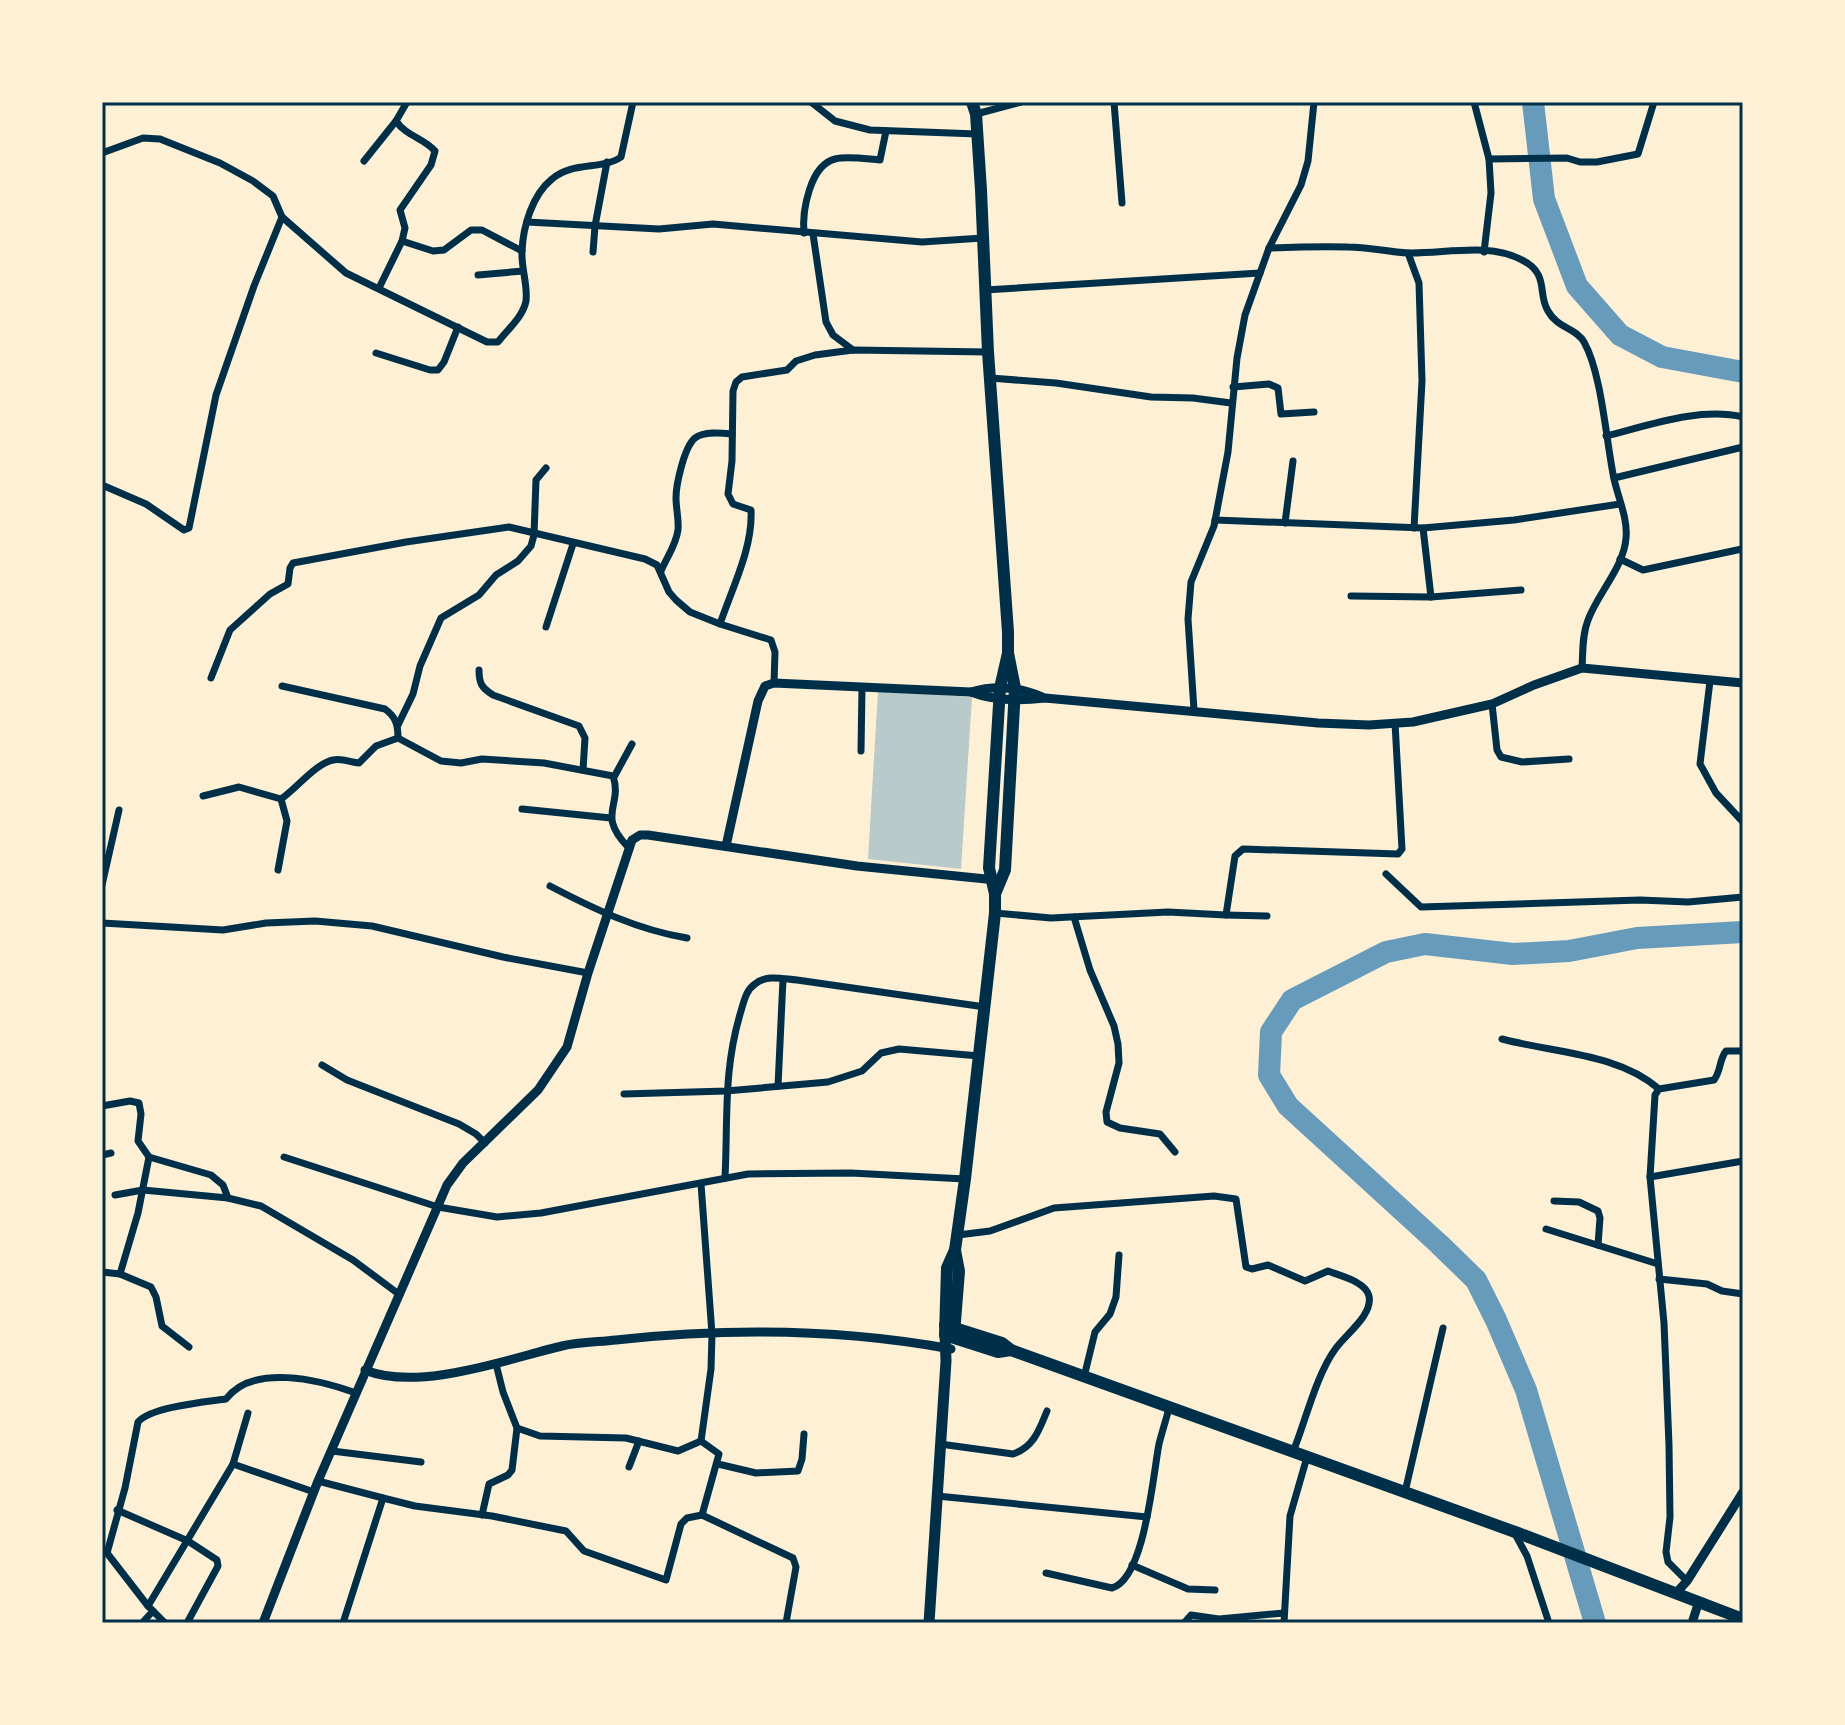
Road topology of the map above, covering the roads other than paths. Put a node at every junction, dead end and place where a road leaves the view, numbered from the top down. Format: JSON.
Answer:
{"nodes":[{"id":1,"x":407,"y":102,"type":"edge"},
{"id":2,"x":633,"y":102,"type":"edge"},
{"id":3,"x":811,"y":102,"type":"edge"},
{"id":4,"x":1021,"y":102,"type":"edge"},
{"id":5,"x":1114,"y":102,"type":"edge"},
{"id":6,"x":1314,"y":102,"type":"edge"},
{"id":7,"x":1474,"y":102,"type":"edge"},
{"id":8,"x":1654,"y":102,"type":"edge"},
{"id":9,"x":974,"y":108,"type":"edge"},
{"id":10,"x":396,"y":121,"type":"junction"},
{"id":11,"x":886,"y":131,"type":"junction"},
{"id":12,"x":977,"y":134,"type":"junction"},
{"id":13,"x":102,"y":153,"type":"edge"},
{"id":14,"x":1489,"y":159,"type":"junction"},
{"id":15,"x":364,"y":161,"type":"dead end"},
{"id":16,"x":607,"y":162,"type":"junction"},
{"id":17,"x":1122,"y":203,"type":"dead end"},
{"id":18,"x":282,"y":217,"type":"junction"},
{"id":19,"x":527,"y":222,"type":"junction"},
{"id":20,"x":595,"y":226,"type":"junction"},
{"id":21,"x":804,"y":233,"type":"junction"},
{"id":22,"x":813,"y":234,"type":"junction"},
{"id":23,"x":983,"y":238,"type":"junction"},
{"id":24,"x":402,"y":241,"type":"junction"},
{"id":25,"x":1269,"y":248,"type":"junction"},
{"id":26,"x":522,"y":251,"type":"junction"},
{"id":27,"x":593,"y":252,"type":"dead end"},
{"id":28,"x":1484,"y":252,"type":"junction"},
{"id":29,"x":1408,"y":253,"type":"junction"},
{"id":30,"x":523,"y":271,"type":"junction"},
{"id":31,"x":1260,"y":273,"type":"junction"},
{"id":32,"x":478,"y":275,"type":"dead end"},
{"id":33,"x":379,"y":288,"type":"junction"},
{"id":34,"x":985,"y":290,"type":"junction"},
{"id":35,"x":458,"y":327,"type":"junction"},
{"id":36,"x":853,"y":350,"type":"junction"},
{"id":37,"x":988,"y":352,"type":"junction"},
{"id":38,"x":376,"y":353,"type":"dead end"},
{"id":39,"x":990,"y":378,"type":"junction"},
{"id":40,"x":1233,"y":387,"type":"junction"},
{"id":41,"x":1231,"y":403,"type":"junction"},
{"id":42,"x":1314,"y":412,"type":"dead end"},
{"id":43,"x":1743,"y":417,"type":"edge"},
{"id":44,"x":732,"y":434,"type":"junction"},
{"id":45,"x":1606,"y":436,"type":"junction"},
{"id":46,"x":1743,"y":447,"type":"edge"},
{"id":47,"x":1293,"y":461,"type":"dead end"},
{"id":48,"x":546,"y":468,"type":"dead end"},
{"id":49,"x":1614,"y":478,"type":"junction"},
{"id":50,"x":102,"y":485,"type":"edge"},
{"id":51,"x":1620,"y":504,"type":"junction"},
{"id":52,"x":1214,"y":523,"type":"junction"},
{"id":53,"x":1285,"y":523,"type":"junction"},
{"id":54,"x":1419,"y":528,"type":"junction"},
{"id":55,"x":534,"y":535,"type":"junction"},
{"id":56,"x":573,"y":544,"type":"junction"},
{"id":57,"x":1742,"y":549,"type":"edge"},
{"id":58,"x":1620,"y":559,"type":"junction"},
{"id":59,"x":661,"y":571,"type":"junction"},
{"id":60,"x":1521,"y":590,"type":"dead end"},
{"id":61,"x":1351,"y":596,"type":"dead end"},
{"id":62,"x":1431,"y":597,"type":"junction"},
{"id":63,"x":720,"y":624,"type":"junction"},
{"id":64,"x":546,"y":627,"type":"dead end"},
{"id":65,"x":1008,"y":653,"type":"junction"},
{"id":66,"x":1582,"y":668,"type":"junction"},
{"id":67,"x":479,"y":670,"type":"dead end"},
{"id":68,"x":211,"y":678,"type":"dead end"},
{"id":69,"x":1710,"y":681,"type":"junction"},
{"id":70,"x":774,"y":683,"type":"junction"},
{"id":71,"x":1743,"y":683,"type":"edge"},
{"id":72,"x":282,"y":686,"type":"dead end"},
{"id":73,"x":862,"y":687,"type":"junction"},
{"id":74,"x":1000,"y":694,"type":"junction"},
{"id":75,"x":1015,"y":694,"type":"junction"},
{"id":76,"x":1492,"y":704,"type":"junction"},
{"id":77,"x":1194,"y":710,"type":"junction"},
{"id":78,"x":1395,"y":723,"type":"junction"},
{"id":79,"x":398,"y":725,"type":"junction"},
{"id":80,"x":398,"y":738,"type":"junction"},
{"id":81,"x":632,"y":744,"type":"dead end"},
{"id":82,"x":861,"y":751,"type":"dead end"},
{"id":83,"x":1569,"y":759,"type":"dead end"},
{"id":84,"x":583,"y":770,"type":"junction"},
{"id":85,"x":614,"y":777,"type":"junction"},
{"id":86,"x":203,"y":796,"type":"dead end"},
{"id":87,"x":281,"y":799,"type":"junction"},
{"id":88,"x":522,"y":809,"type":"dead end"},
{"id":89,"x":119,"y":810,"type":"dead end"},
{"id":90,"x":611,"y":818,"type":"junction"},
{"id":91,"x":1743,"y":822,"type":"edge"},
{"id":92,"x":726,"y":846,"type":"junction"},
{"id":93,"x":628,"y":847,"type":"junction"},
{"id":94,"x":278,"y":870,"type":"dead end"},
{"id":95,"x":1386,"y":874,"type":"dead end"},
{"id":96,"x":996,"y":880,"type":"junction"},
{"id":97,"x":102,"y":885,"type":"edge"},
{"id":98,"x":550,"y":886,"type":"dead end"},
{"id":99,"x":1743,"y":897,"type":"edge"},
{"id":100,"x":995,"y":913,"type":"junction"},
{"id":101,"x":1226,"y":915,"type":"junction"},
{"id":102,"x":608,"y":916,"type":"junction"},
{"id":103,"x":1267,"y":916,"type":"dead end"},
{"id":104,"x":1074,"y":917,"type":"junction"},
{"id":105,"x":102,"y":923,"type":"edge"},
{"id":106,"x":687,"y":938,"type":"dead end"},
{"id":107,"x":588,"y":973,"type":"junction"},
{"id":108,"x":783,"y":979,"type":"junction"},
{"id":109,"x":985,"y":1007,"type":"junction"},
{"id":110,"x":1502,"y":1039,"type":"dead end"},
{"id":111,"x":1743,"y":1051,"type":"edge"},
{"id":112,"x":980,"y":1056,"type":"junction"},
{"id":113,"x":322,"y":1065,"type":"dead end"},
{"id":114,"x":778,"y":1086,"type":"junction"},
{"id":115,"x":1659,"y":1089,"type":"junction"},
{"id":116,"x":726,"y":1091,"type":"junction"},
{"id":117,"x":624,"y":1094,"type":"dead end"},
{"id":118,"x":102,"y":1106,"type":"edge"},
{"id":119,"x":485,"y":1143,"type":"junction"},
{"id":120,"x":1175,"y":1152,"type":"dead end"},
{"id":121,"x":149,"y":1157,"type":"junction"},
{"id":122,"x":284,"y":1157,"type":"dead end"},
{"id":123,"x":1743,"y":1161,"type":"edge"},
{"id":124,"x":1650,"y":1177,"type":"junction"},
{"id":125,"x":725,"y":1178,"type":"junction"},
{"id":126,"x":965,"y":1179,"type":"junction"},
{"id":127,"x":701,"y":1184,"type":"junction"},
{"id":128,"x":143,"y":1190,"type":"junction"},
{"id":129,"x":115,"y":1195,"type":"dead end"},
{"id":130,"x":228,"y":1198,"type":"junction"},
{"id":131,"x":1554,"y":1201,"type":"dead end"},
{"id":132,"x":438,"y":1207,"type":"junction"},
{"id":133,"x":1546,"y":1229,"type":"dead end"},
{"id":134,"x":958,"y":1235,"type":"junction"},
{"id":135,"x":1598,"y":1245,"type":"junction"},
{"id":136,"x":1119,"y":1255,"type":"dead end"},
{"id":137,"x":1658,"y":1264,"type":"junction"},
{"id":138,"x":102,"y":1272,"type":"edge"},
{"id":139,"x":120,"y":1274,"type":"junction"},
{"id":140,"x":1659,"y":1279,"type":"junction"},
{"id":141,"x":1743,"y":1294,"type":"edge"},
{"id":142,"x":400,"y":1295,"type":"junction"},
{"id":143,"x":1443,"y":1328,"type":"dead end"},
{"id":144,"x":712,"y":1334,"type":"junction"},
{"id":145,"x":949,"y":1341,"type":"junction"},
{"id":146,"x":189,"y":1347,"type":"dead end"},
{"id":147,"x":1011,"y":1350,"type":"junction"},
{"id":148,"x":496,"y":1364,"type":"junction"},
{"id":149,"x":365,"y":1370,"type":"junction"},
{"id":150,"x":1084,"y":1377,"type":"junction"},
{"id":151,"x":356,"y":1393,"type":"junction"},
{"id":152,"x":1169,"y":1408,"type":"junction"},
{"id":153,"x":1047,"y":1411,"type":"dead end"},
{"id":154,"x":248,"y":1413,"type":"dead end"},
{"id":155,"x":517,"y":1428,"type":"junction"},
{"id":156,"x":804,"y":1434,"type":"dead end"},
{"id":157,"x":639,"y":1441,"type":"junction"},
{"id":158,"x":701,"y":1441,"type":"junction"},
{"id":159,"x":940,"y":1444,"type":"junction"},
{"id":160,"x":332,"y":1451,"type":"junction"},
{"id":161,"x":1293,"y":1452,"type":"junction"},
{"id":162,"x":1307,"y":1457,"type":"junction"},
{"id":163,"x":421,"y":1462,"type":"dead end"},
{"id":164,"x":233,"y":1464,"type":"junction"},
{"id":165,"x":718,"y":1464,"type":"junction"},
{"id":166,"x":629,"y":1467,"type":"dead end"},
{"id":167,"x":318,"y":1481,"type":"junction"},
{"id":168,"x":314,"y":1492,"type":"junction"},
{"id":169,"x":1405,"y":1492,"type":"junction"},
{"id":170,"x":1743,"y":1492,"type":"edge"},
{"id":171,"x":937,"y":1496,"type":"junction"},
{"id":172,"x":383,"y":1498,"type":"junction"},
{"id":173,"x":117,"y":1510,"type":"junction"},
{"id":174,"x":482,"y":1515,"type":"junction"},
{"id":175,"x":702,"y":1515,"type":"junction"},
{"id":176,"x":1147,"y":1517,"type":"junction"},
{"id":177,"x":1516,"y":1532,"type":"junction"},
{"id":178,"x":188,"y":1541,"type":"junction"},
{"id":179,"x":104,"y":1552,"type":"edge"},
{"id":180,"x":1132,"y":1565,"type":"junction"},
{"id":181,"x":1046,"y":1573,"type":"dead end"},
{"id":182,"x":1682,"y":1586,"type":"junction"},
{"id":183,"x":1215,"y":1590,"type":"dead end"},
{"id":184,"x":1699,"y":1601,"type":"junction"},
{"id":185,"x":150,"y":1609,"type":"junction"},
{"id":186,"x":1284,"y":1613,"type":"junction"},
{"id":187,"x":1743,"y":1619,"type":"edge"},
{"id":188,"x":143,"y":1623,"type":"edge"},
{"id":189,"x":165,"y":1623,"type":"edge"},
{"id":190,"x":187,"y":1623,"type":"edge"},
{"id":191,"x":263,"y":1623,"type":"edge"},
{"id":192,"x":343,"y":1623,"type":"edge"},
{"id":193,"x":786,"y":1623,"type":"edge"},
{"id":194,"x":929,"y":1623,"type":"edge"},
{"id":195,"x":1184,"y":1623,"type":"edge"},
{"id":196,"x":1284,"y":1623,"type":"edge"},
{"id":197,"x":1549,"y":1623,"type":"edge"},
{"id":198,"x":1692,"y":1623,"type":"edge"}],
"edges":[{"from":1,"to":10,"type":"street"},
{"from":2,"to":16,"type":"street"},
{"from":3,"to":11,"type":"street"},
{"from":4,"to":9,"type":"street"},
{"from":5,"to":17,"type":"street"},
{"from":6,"to":25,"type":"street"},
{"from":7,"to":14,"type":"street"},
{"from":8,"to":14,"type":"street"},
{"from":9,"to":12,"type":"highway"},
{"from":10,"to":15,"type":"street"},
{"from":10,"to":24,"type":"street"},
{"from":11,"to":12,"type":"street"},
{"from":11,"to":21,"type":"street"},
{"from":12,"to":23,"type":"highway"},
{"from":13,"to":18,"type":"street"},
{"from":14,"to":28,"type":"street"},
{"from":16,"to":19,"type":"street"},
{"from":16,"to":20,"type":"street"},
{"from":18,"to":33,"type":"street"},
{"from":18,"to":50,"type":"street"},
{"from":19,"to":20,"type":"street"},
{"from":19,"to":26,"type":"street"},
{"from":20,"to":21,"type":"street"},
{"from":20,"to":27,"type":"street"},
{"from":21,"to":22,"type":"street"},
{"from":22,"to":23,"type":"street"},
{"from":22,"to":36,"type":"street"},
{"from":23,"to":34,"type":"highway"},
{"from":24,"to":26,"type":"street"},
{"from":24,"to":33,"type":"street"},
{"from":25,"to":29,"type":"street"},
{"from":25,"to":31,"type":"street"},
{"from":26,"to":30,"type":"street"},
{"from":28,"to":29,"type":"street"},
{"from":28,"to":45,"type":"street"},
{"from":29,"to":54,"type":"street"},
{"from":30,"to":32,"type":"street"},
{"from":30,"to":35,"type":"street"},
{"from":31,"to":34,"type":"street"},
{"from":31,"to":40,"type":"street"},
{"from":33,"to":35,"type":"street"},
{"from":34,"to":37,"type":"highway"},
{"from":35,"to":38,"type":"street"},
{"from":36,"to":37,"type":"street"},
{"from":36,"to":44,"type":"street"},
{"from":37,"to":39,"type":"highway"},
{"from":39,"to":41,"type":"street"},
{"from":39,"to":65,"type":"highway"},
{"from":40,"to":41,"type":"street"},
{"from":40,"to":42,"type":"street"},
{"from":41,"to":52,"type":"street"},
{"from":43,"to":45,"type":"street"},
{"from":44,"to":59,"type":"street"},
{"from":44,"to":63,"type":"street"},
{"from":45,"to":49,"type":"street"},
{"from":46,"to":49,"type":"street"},
{"from":47,"to":53,"type":"street"},
{"from":48,"to":55,"type":"street"},
{"from":49,"to":51,"type":"street"},
{"from":51,"to":54,"type":"street"},
{"from":51,"to":58,"type":"street"},
{"from":52,"to":53,"type":"street"},
{"from":52,"to":77,"type":"street"},
{"from":53,"to":54,"type":"street"},
{"from":54,"to":62,"type":"street"},
{"from":55,"to":56,"type":"street"},
{"from":55,"to":68,"type":"street"},
{"from":55,"to":79,"type":"street"},
{"from":56,"to":59,"type":"street"},
{"from":56,"to":64,"type":"street"},
{"from":57,"to":58,"type":"street"},
{"from":58,"to":66,"type":"street"},
{"from":59,"to":63,"type":"street"},
{"from":60,"to":62,"type":"street"},
{"from":61,"to":62,"type":"street"},
{"from":63,"to":70,"type":"street"},
{"from":65,"to":74,"type":"highway"},
{"from":65,"to":75,"type":"highway"},
{"from":66,"to":69,"type":"street"},
{"from":66,"to":76,"type":"street"},
{"from":67,"to":84,"type":"street"},
{"from":69,"to":71,"type":"street"},
{"from":69,"to":91,"type":"street"},
{"from":70,"to":73,"type":"street"},
{"from":70,"to":92,"type":"street"},
{"from":72,"to":79,"type":"street"},
{"from":73,"to":74,"type":"street"},
{"from":73,"to":82,"type":"street"},
{"from":74,"to":75,"type":"street"},
{"from":74,"to":96,"type":"highway"},
{"from":75,"to":77,"type":"street"},
{"from":75,"to":96,"type":"highway"},
{"from":76,"to":78,"type":"street"},
{"from":76,"to":83,"type":"street"},
{"from":77,"to":78,"type":"street"},
{"from":78,"to":101,"type":"street"},
{"from":79,"to":80,"type":"street"},
{"from":80,"to":84,"type":"street"},
{"from":80,"to":87,"type":"street"},
{"from":81,"to":85,"type":"street"},
{"from":84,"to":85,"type":"street"},
{"from":85,"to":90,"type":"street"},
{"from":86,"to":87,"type":"street"},
{"from":87,"to":94,"type":"street"},
{"from":88,"to":90,"type":"street"},
{"from":89,"to":97,"type":"street"},
{"from":90,"to":93,"type":"street"},
{"from":92,"to":93,"type":"street"},
{"from":92,"to":96,"type":"street"},
{"from":93,"to":102,"type":"street"},
{"from":95,"to":99,"type":"street"},
{"from":96,"to":100,"type":"highway"},
{"from":98,"to":102,"type":"street"},
{"from":100,"to":104,"type":"street"},
{"from":100,"to":109,"type":"highway"},
{"from":101,"to":103,"type":"street"},
{"from":101,"to":104,"type":"street"},
{"from":102,"to":106,"type":"street"},
{"from":102,"to":107,"type":"street"},
{"from":104,"to":120,"type":"street"},
{"from":105,"to":107,"type":"street"},
{"from":107,"to":119,"type":"street"},
{"from":108,"to":109,"type":"street"},
{"from":108,"to":114,"type":"street"},
{"from":108,"to":116,"type":"street"},
{"from":109,"to":112,"type":"highway"},
{"from":110,"to":115,"type":"street"},
{"from":111,"to":115,"type":"street"},
{"from":112,"to":114,"type":"street"},
{"from":112,"to":126,"type":"highway"},
{"from":113,"to":119,"type":"street"},
{"from":114,"to":116,"type":"street"},
{"from":115,"to":124,"type":"street"},
{"from":116,"to":117,"type":"street"},
{"from":116,"to":125,"type":"street"},
{"from":118,"to":121,"type":"street"},
{"from":119,"to":132,"type":"street"},
{"from":121,"to":128,"type":"street"},
{"from":121,"to":130,"type":"street"},
{"from":122,"to":132,"type":"street"},
{"from":123,"to":124,"type":"street"},
{"from":124,"to":137,"type":"street"},
{"from":125,"to":126,"type":"street"},
{"from":125,"to":127,"type":"street"},
{"from":126,"to":134,"type":"highway"},
{"from":127,"to":132,"type":"street"},
{"from":127,"to":144,"type":"street"},
{"from":128,"to":129,"type":"street"},
{"from":128,"to":130,"type":"street"},
{"from":128,"to":139,"type":"street"},
{"from":130,"to":142,"type":"street"},
{"from":131,"to":135,"type":"street"},
{"from":132,"to":142,"type":"street"},
{"from":133,"to":135,"type":"street"},
{"from":134,"to":145,"type":"highway"},
{"from":134,"to":161,"type":"street"},
{"from":135,"to":137,"type":"street"},
{"from":136,"to":150,"type":"street"},
{"from":137,"to":140,"type":"street"},
{"from":138,"to":139,"type":"street"},
{"from":139,"to":146,"type":"street"},
{"from":140,"to":141,"type":"street"},
{"from":140,"to":182,"type":"street"},
{"from":142,"to":149,"type":"street"},
{"from":143,"to":169,"type":"street"},
{"from":144,"to":145,"type":"street"},
{"from":144,"to":148,"type":"street"},
{"from":144,"to":158,"type":"street"},
{"from":145,"to":147,"type":"highway"},
{"from":145,"to":147,"type":"highway"},
{"from":145,"to":159,"type":"main road"},
{"from":147,"to":150,"type":"highway"},
{"from":148,"to":149,"type":"street"},
{"from":148,"to":155,"type":"street"},
{"from":149,"to":151,"type":"street"},
{"from":150,"to":152,"type":"highway"},
{"from":151,"to":160,"type":"street"},
{"from":151,"to":173,"type":"street"},
{"from":152,"to":161,"type":"highway"},
{"from":152,"to":176,"type":"street"},
{"from":153,"to":159,"type":"street"},
{"from":154,"to":164,"type":"street"},
{"from":155,"to":157,"type":"street"},
{"from":155,"to":174,"type":"street"},
{"from":156,"to":165,"type":"street"},
{"from":157,"to":158,"type":"street"},
{"from":157,"to":166,"type":"street"},
{"from":158,"to":165,"type":"street"},
{"from":159,"to":171,"type":"main road"},
{"from":160,"to":163,"type":"street"},
{"from":160,"to":167,"type":"street"},
{"from":161,"to":162,"type":"highway"},
{"from":162,"to":169,"type":"highway"},
{"from":162,"to":186,"type":"street"},
{"from":164,"to":168,"type":"street"},
{"from":164,"to":178,"type":"street"},
{"from":165,"to":175,"type":"street"},
{"from":167,"to":168,"type":"street"},
{"from":167,"to":172,"type":"street"},
{"from":168,"to":191,"type":"street"},
{"from":169,"to":177,"type":"highway"},
{"from":170,"to":182,"type":"street"},
{"from":171,"to":176,"type":"street"},
{"from":171,"to":194,"type":"main road"},
{"from":172,"to":174,"type":"street"},
{"from":172,"to":192,"type":"street"},
{"from":173,"to":178,"type":"street"},
{"from":173,"to":179,"type":"street"},
{"from":174,"to":175,"type":"street"},
{"from":175,"to":193,"type":"street"},
{"from":176,"to":180,"type":"street"},
{"from":177,"to":182,"type":"highway"},
{"from":177,"to":197,"type":"street"},
{"from":178,"to":185,"type":"street"},
{"from":178,"to":190,"type":"street"},
{"from":179,"to":185,"type":"street"},
{"from":180,"to":181,"type":"street"},
{"from":180,"to":183,"type":"street"},
{"from":182,"to":184,"type":"highway"},
{"from":184,"to":187,"type":"highway"},
{"from":184,"to":198,"type":"street"},
{"from":185,"to":188,"type":"street"},
{"from":185,"to":189,"type":"street"},
{"from":186,"to":195,"type":"street"},
{"from":186,"to":196,"type":"street"}]}
